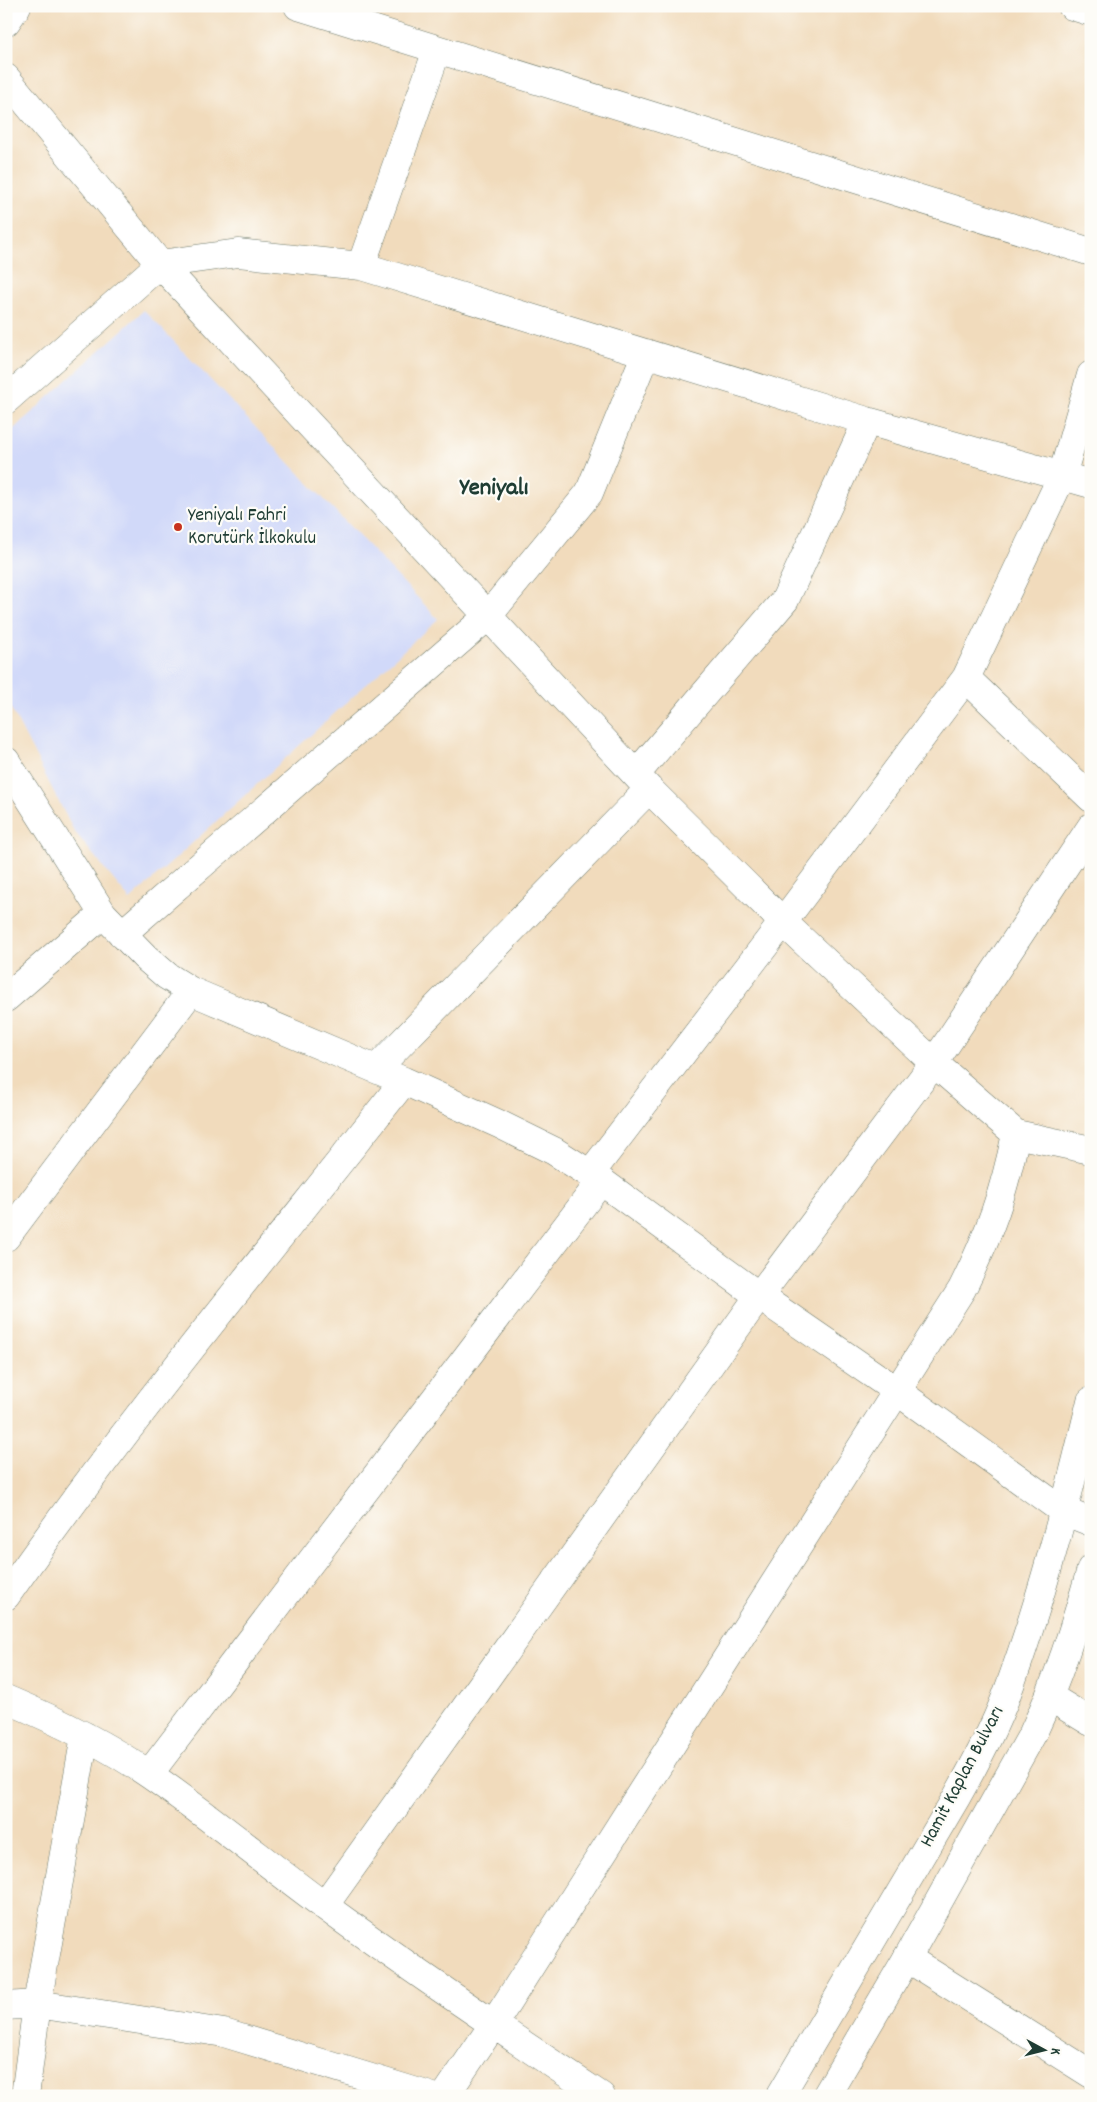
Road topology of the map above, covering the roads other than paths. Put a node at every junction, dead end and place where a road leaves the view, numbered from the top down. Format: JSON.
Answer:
{"nodes":[{"id":1,"x":17,"y":6,"type":"edge"},
{"id":2,"x":298,"y":6,"type":"edge"},
{"id":3,"x":1072,"y":6,"type":"edge"},
{"id":4,"x":1091,"y":12,"type":"edge"},
{"id":5,"x":6,"y":22,"type":"edge"},
{"id":6,"x":437,"y":50,"type":"junction"},
{"id":7,"x":6,"y":78,"type":"edge"},
{"id":8,"x":1091,"y":252,"type":"edge"},
{"id":9,"x":160,"y":264,"type":"junction"},
{"id":10,"x":361,"y":266,"type":"junction"},
{"id":11,"x":646,"y":353,"type":"junction"},
{"id":12,"x":1091,"y":375,"type":"edge"},
{"id":13,"x":6,"y":400,"type":"edge"},
{"id":14,"x":867,"y":421,"type":"junction"},
{"id":15,"x":1062,"y":476,"type":"junction"},
{"id":16,"x":1091,"y":484,"type":"edge"},
{"id":17,"x":487,"y":617,"type":"junction"},
{"id":18,"x":966,"y":678,"type":"junction"},
{"id":19,"x":6,"y":761,"type":"edge"},
{"id":20,"x":643,"y":781,"type":"junction"},
{"id":21,"x":1091,"y":798,"type":"edge"},
{"id":22,"x":1091,"y":827,"type":"edge"},
{"id":23,"x":103,"y":914,"type":"junction"},
{"id":24,"x":783,"y":922,"type":"junction"},
{"id":25,"x":122,"y":934,"type":"junction"},
{"id":26,"x":191,"y":991,"type":"junction"},
{"id":27,"x":6,"y":998,"type":"edge"},
{"id":28,"x":934,"y":1062,"type":"junction"},
{"id":29,"x":376,"y":1069,"type":"junction"},
{"id":30,"x":404,"y":1081,"type":"junction"},
{"id":31,"x":1016,"y":1134,"type":"junction"},
{"id":32,"x":1091,"y":1150,"type":"edge"},
{"id":33,"x":595,"y":1178,"type":"junction"},
{"id":34,"x":6,"y":1237,"type":"edge"},
{"id":35,"x":759,"y":1296,"type":"junction"},
{"id":36,"x":897,"y":1391,"type":"junction"},
{"id":37,"x":1091,"y":1401,"type":"edge"},
{"id":38,"x":1063,"y":1511,"type":"junction"},
{"id":39,"x":1091,"y":1522,"type":"edge"},
{"id":40,"x":1091,"y":1569,"type":"edge"},
{"id":41,"x":6,"y":1596,"type":"edge"},
{"id":42,"x":1050,"y":1697,"type":"junction"},
{"id":43,"x":6,"y":1699,"type":"edge"},
{"id":44,"x":1091,"y":1722,"type":"edge"},
{"id":45,"x":86,"y":1736,"type":"junction"},
{"id":46,"x":149,"y":1774,"type":"junction"},
{"id":47,"x":324,"y":1906,"type":"junction"},
{"id":48,"x":906,"y":1958,"type":"junction"},
{"id":49,"x":37,"y":2004,"type":"junction"},
{"id":50,"x":6,"y":2006,"type":"edge"},
{"id":51,"x":493,"y":2025,"type":"junction"},
{"id":52,"x":1091,"y":2074,"type":"edge"},
{"id":53,"x":25,"y":2096,"type":"edge"},
{"id":54,"x":430,"y":2096,"type":"edge"},
{"id":55,"x":444,"y":2096,"type":"edge"},
{"id":56,"x":600,"y":2096,"type":"edge"},
{"id":57,"x":780,"y":2096,"type":"edge"},
{"id":58,"x":826,"y":2096,"type":"edge"}],
"edges":[{"from":1,"to":5,"type":"street"},
{"from":2,"to":6,"type":"street"},
{"from":3,"to":4,"type":"street"},
{"from":6,"to":8,"type":"street"},
{"from":6,"to":10,"type":"street"},
{"from":7,"to":9,"type":"street"},
{"from":9,"to":10,"type":"street"},
{"from":9,"to":13,"type":"street"},
{"from":9,"to":17,"type":"street"},
{"from":10,"to":11,"type":"street"},
{"from":11,"to":14,"type":"street"},
{"from":11,"to":17,"type":"street"},
{"from":12,"to":15,"type":"street"},
{"from":14,"to":15,"type":"street"},
{"from":14,"to":20,"type":"street"},
{"from":15,"to":16,"type":"street"},
{"from":15,"to":18,"type":"street"},
{"from":17,"to":20,"type":"street"},
{"from":17,"to":25,"type":"street"},
{"from":18,"to":21,"type":"street"},
{"from":18,"to":24,"type":"street"},
{"from":19,"to":23,"type":"street"},
{"from":20,"to":24,"type":"street"},
{"from":20,"to":29,"type":"street"},
{"from":22,"to":28,"type":"street"},
{"from":23,"to":25,"type":"street"},
{"from":23,"to":27,"type":"street"},
{"from":24,"to":28,"type":"street"},
{"from":24,"to":33,"type":"street"},
{"from":25,"to":26,"type":"street"},
{"from":26,"to":29,"type":"street"},
{"from":26,"to":34,"type":"street"},
{"from":28,"to":31,"type":"street"},
{"from":28,"to":35,"type":"street"},
{"from":29,"to":30,"type":"street"},
{"from":30,"to":33,"type":"street"},
{"from":30,"to":41,"type":"street"},
{"from":31,"to":32,"type":"street"},
{"from":31,"to":36,"type":"street"},
{"from":33,"to":35,"type":"street"},
{"from":33,"to":46,"type":"street"},
{"from":35,"to":36,"type":"street"},
{"from":35,"to":47,"type":"street"},
{"from":36,"to":38,"type":"street"},
{"from":36,"to":51,"type":"street"},
{"from":37,"to":38,"type":"street","name":"Hamit Kaplan Bulvarı"},
{"from":38,"to":39,"type":"street"},
{"from":38,"to":57,"type":"street","name":"Hamit Kaplan Bulvarı"},
{"from":40,"to":42,"type":"street","name":"Hamit Kaplan Bulvarı"},
{"from":42,"to":44,"type":"street"},
{"from":42,"to":48,"type":"street","name":"Hamit Kaplan Bulvarı"},
{"from":43,"to":45,"type":"street"},
{"from":45,"to":46,"type":"street"},
{"from":45,"to":49,"type":"street"},
{"from":46,"to":47,"type":"street"},
{"from":47,"to":51,"type":"street"},
{"from":48,"to":52,"type":"street"},
{"from":48,"to":58,"type":"street","name":"Hamit Kaplan Bulvarı"},
{"from":49,"to":50,"type":"street"},
{"from":49,"to":53,"type":"street"},
{"from":49,"to":54,"type":"street"},
{"from":51,"to":55,"type":"street"},
{"from":51,"to":56,"type":"street"}]}
